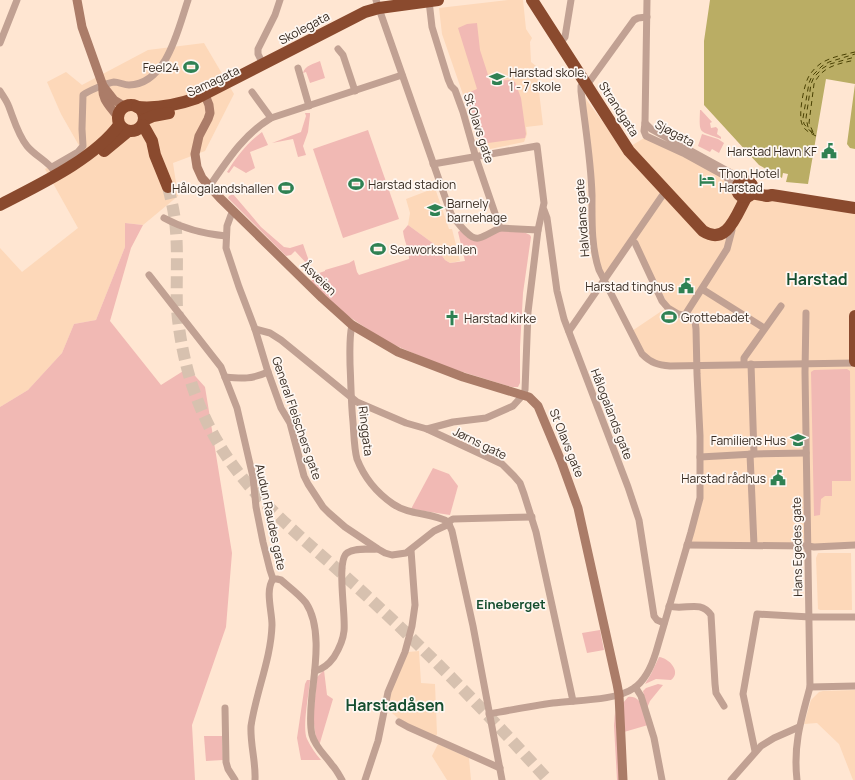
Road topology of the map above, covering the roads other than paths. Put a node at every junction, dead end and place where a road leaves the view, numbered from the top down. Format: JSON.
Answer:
{"nodes":[{"id":1,"x":17,"y":0,"type":"edge"},
{"id":2,"x":77,"y":0,"type":"edge"},
{"id":3,"x":188,"y":0,"type":"edge"},
{"id":4,"x":280,"y":0,"type":"edge"},
{"id":5,"x":532,"y":0,"type":"edge"},
{"id":6,"x":571,"y":0,"type":"edge"},
{"id":7,"x":647,"y":0,"type":"edge"},
{"id":8,"x":429,"y":1,"type":"edge"},
{"id":9,"x":378,"y":4,"type":"edge"},
{"id":10,"x":647,"y":17,"type":"junction"},
{"id":11,"x":0,"y":43,"type":"edge"},
{"id":12,"x":560,"y":43,"type":"junction"},
{"id":13,"x":338,"y":49,"type":"dead end"},
{"id":14,"x":276,"y":59,"type":"junction"},
{"id":15,"x":263,"y":64,"type":"junction"},
{"id":16,"x":298,"y":68,"type":"dead end"},
{"id":17,"x":402,"y":76,"type":"junction"},
{"id":18,"x":586,"y":83,"type":"junction"},
{"id":19,"x":103,"y":86,"type":"junction"},
{"id":20,"x":0,"y":91,"type":"edge"},
{"id":21,"x":354,"y":91,"type":"junction"},
{"id":22,"x":252,"y":92,"type":"dead end"},
{"id":23,"x":207,"y":98,"type":"junction"},
{"id":24,"x":309,"y":106,"type":"junction"},
{"id":25,"x":271,"y":118,"type":"junction"},
{"id":26,"x":130,"y":122,"type":"junction"},
{"id":27,"x":645,"y":123,"type":"junction"},
{"id":28,"x":476,"y":158,"type":"junction"},
{"id":29,"x":433,"y":164,"type":"junction"},
{"id":30,"x":54,"y":171,"type":"junction"},
{"id":31,"x":168,"y":187,"type":"tunnel mouth"},
{"id":32,"x":209,"y":187,"type":"junction"},
{"id":33,"x":746,"y":190,"type":"junction"},
{"id":34,"x":667,"y":192,"type":"junction"},
{"id":35,"x":0,"y":205,"type":"edge"},
{"id":36,"x":855,"y":208,"type":"edge"},
{"id":37,"x":544,"y":210,"type":"junction"},
{"id":38,"x":233,"y":211,"type":"junction"},
{"id":39,"x":164,"y":218,"type":"dead end"},
{"id":40,"x":696,"y":222,"type":"junction"},
{"id":41,"x":731,"y":225,"type":"junction"},
{"id":42,"x":500,"y":228,"type":"junction"},
{"id":43,"x":538,"y":230,"type":"junction"},
{"id":44,"x":719,"y":234,"type":"junction"},
{"id":45,"x":226,"y":236,"type":"junction"},
{"id":46,"x":632,"y":241,"type":"junction"},
{"id":47,"x":729,"y":246,"type":"junction"},
{"id":48,"x":149,"y":275,"type":"dead end"},
{"id":49,"x":605,"y":280,"type":"junction"},
{"id":50,"x":702,"y":289,"type":"junction"},
{"id":51,"x":781,"y":306,"type":"dead end"},
{"id":52,"x":806,"y":313,"type":"dead end"},
{"id":53,"x":685,"y":315,"type":"junction"},
{"id":54,"x":855,"y":316,"type":"edge"},
{"id":55,"x":352,"y":325,"type":"junction"},
{"id":56,"x":764,"y":328,"type":"junction"},
{"id":57,"x":255,"y":329,"type":"junction"},
{"id":58,"x":569,"y":331,"type":"junction"},
{"id":59,"x":855,"y":362,"type":"edge"},
{"id":60,"x":806,"y":363,"type":"junction"},
{"id":61,"x":748,"y":364,"type":"junction"},
{"id":62,"x":697,"y":366,"type":"junction"},
{"id":63,"x":268,"y":372,"type":"junction"},
{"id":64,"x":226,"y":377,"type":"junction"},
{"id":65,"x":523,"y":395,"type":"junction"},
{"id":66,"x":351,"y":398,"type":"junction"},
{"id":67,"x":427,"y":429,"type":"junction"},
{"id":68,"x":806,"y":453,"type":"junction"},
{"id":69,"x":752,"y":454,"type":"junction"},
{"id":70,"x":700,"y":457,"type":"junction"},
{"id":71,"x":532,"y":517,"type":"junction"},
{"id":72,"x":448,"y":523,"type":"junction"},
{"id":73,"x":687,"y":545,"type":"junction"},
{"id":74,"x":754,"y":545,"type":"junction"},
{"id":75,"x":855,"y":545,"type":"edge"},
{"id":76,"x":808,"y":546,"type":"junction"},
{"id":77,"x":378,"y":549,"type":"junction"},
{"id":78,"x":411,"y":550,"type":"junction"},
{"id":79,"x":273,"y":579,"type":"junction"},
{"id":80,"x":669,"y":606,"type":"junction"},
{"id":81,"x":855,"y":616,"type":"edge"},
{"id":82,"x":810,"y":617,"type":"junction"},
{"id":83,"x":664,"y":623,"type":"junction"},
{"id":84,"x":315,"y":671,"type":"junction"},
{"id":85,"x":855,"y":686,"type":"edge"},
{"id":86,"x":810,"y":687,"type":"junction"},
{"id":87,"x":636,"y":688,"type":"junction"},
{"id":88,"x":619,"y":695,"type":"junction"},
{"id":89,"x":573,"y":700,"type":"junction"},
{"id":90,"x":724,"y":706,"type":"dead end"},
{"id":91,"x":225,"y":708,"type":"dead end"},
{"id":92,"x":489,"y":714,"type":"junction"},
{"id":93,"x":399,"y":722,"type":"dead end"},
{"id":94,"x":799,"y":727,"type":"junction"},
{"id":95,"x":755,"y":751,"type":"junction"},
{"id":96,"x":500,"y":768,"type":"junction"},
{"id":97,"x":235,"y":780,"type":"edge"},
{"id":98,"x":256,"y":780,"type":"edge"},
{"id":99,"x":342,"y":780,"type":"edge"},
{"id":100,"x":365,"y":780,"type":"edge"},
{"id":101,"x":502,"y":780,"type":"edge"},
{"id":102,"x":623,"y":780,"type":"edge"},
{"id":103,"x":662,"y":780,"type":"edge"},
{"id":104,"x":731,"y":780,"type":"edge"},
{"id":105,"x":797,"y":780,"type":"edge"}],
"edges":[{"from":1,"to":11,"type":"street"},
{"from":2,"to":19,"type":"street"},
{"from":3,"to":19,"type":"street"},
{"from":4,"to":15,"type":"street"},
{"from":5,"to":12,"type":"highway","name":"Strandgata"},
{"from":6,"to":12,"type":"street"},
{"from":7,"to":10,"type":"street"},
{"from":8,"to":9,"type":"highway","name":"Skolegata"},
{"from":8,"to":28,"type":"street","name":"St Olavs gate"},
{"from":9,"to":14,"type":"highway","name":"Skolegata"},
{"from":9,"to":17,"type":"street"},
{"from":10,"to":18,"type":"street"},
{"from":10,"to":27,"type":"street"},
{"from":12,"to":18,"type":"highway","name":"Strandgata"},
{"from":13,"to":21,"type":"street"},
{"from":14,"to":15,"type":"highway","name":"Samagata"},
{"from":14,"to":23,"type":"highway","name":"Samagata"},
{"from":15,"to":23,"type":"highway","name":"Samagata"},
{"from":16,"to":24,"type":"street"},
{"from":17,"to":21,"type":"street"},
{"from":17,"to":29,"type":"street"},
{"from":18,"to":34,"type":"highway","name":"Strandgata"},
{"from":18,"to":49,"type":"street","name":"Halvdans gate"},
{"from":19,"to":26,"type":"street"},
{"from":19,"to":30,"type":"street"},
{"from":20,"to":30,"type":"street"},
{"from":21,"to":24,"type":"street"},
{"from":22,"to":25,"type":"street"},
{"from":23,"to":26,"type":"highway","name":"Samagata"},
{"from":23,"to":26,"type":"highway","name":"Samagata"},
{"from":23,"to":32,"type":"street","name":"Åsveien"},
{"from":24,"to":25,"type":"street"},
{"from":25,"to":32,"type":"street"},
{"from":26,"to":30,"type":"highway"},
{"from":26,"to":31,"type":"highway"},
{"from":27,"to":33,"type":"street","name":"Sjøgata"},
{"from":27,"to":33,"type":"street","name":"Sjøgata"},
{"from":28,"to":29,"type":"street"},
{"from":28,"to":37,"type":"street","name":"Hålogalands gate"},
{"from":28,"to":42,"type":"street","name":"St Olavs gate"},
{"from":29,"to":42,"type":"street"},
{"from":30,"to":35,"type":"highway"},
{"from":32,"to":38,"type":"street","name":"Åsveien"},
{"from":33,"to":36,"type":"highway","name":"Sjøgata"},
{"from":33,"to":40,"type":"highway"},
{"from":33,"to":41,"type":"highway"},
{"from":34,"to":40,"type":"highway","name":"Strandgata"},
{"from":34,"to":46,"type":"street"},
{"from":37,"to":43,"type":"street","name":"Hålogalands gate"},
{"from":37,"to":58,"type":"street","name":"Hålogalands gate"},
{"from":38,"to":45,"type":"street","name":"General Fleischers gate"},
{"from":38,"to":55,"type":"street","name":"Åsveien"},
{"from":39,"to":45,"type":"street"},
{"from":40,"to":44,"type":"highway","name":"Strandgata"},
{"from":41,"to":44,"type":"highway"},
{"from":41,"to":47,"type":"street"},
{"from":42,"to":43,"type":"street"},
{"from":43,"to":65,"type":"street"},
{"from":44,"to":47,"type":"street"},
{"from":45,"to":57,"type":"street","name":"General Fleischers gate"},
{"from":46,"to":49,"type":"street"},
{"from":46,"to":53,"type":"street"},
{"from":47,"to":50,"type":"street"},
{"from":48,"to":64,"type":"street","name":"Audun Raudes gate"},
{"from":49,"to":58,"type":"street"},
{"from":49,"to":62,"type":"street","name":"Halvdans gate"},
{"from":50,"to":53,"type":"street"},
{"from":50,"to":56,"type":"street"},
{"from":51,"to":56,"type":"street"},
{"from":52,"to":60,"type":"street","name":"Hans Egedes gate"},
{"from":53,"to":62,"type":"street"},
{"from":54,"to":59,"type":"highway"},
{"from":55,"to":65,"type":"street","name":"Åsveien"},
{"from":55,"to":66,"type":"street","name":"Ringgata"},
{"from":56,"to":61,"type":"street"},
{"from":57,"to":63,"type":"street","name":"General Fleischers gate"},
{"from":57,"to":66,"type":"street","name":"Jørns gate"},
{"from":58,"to":83,"type":"street","name":"Hålogalands gate"},
{"from":59,"to":60,"type":"street"},
{"from":60,"to":61,"type":"street"},
{"from":60,"to":68,"type":"street","name":"Hans Egedes gate"},
{"from":61,"to":62,"type":"street"},
{"from":61,"to":69,"type":"street"},
{"from":62,"to":70,"type":"street"},
{"from":63,"to":64,"type":"street"},
{"from":63,"to":77,"type":"street","name":"General Fleischers gate"},
{"from":64,"to":79,"type":"street","name":"Audun Raudes gate"},
{"from":65,"to":67,"type":"street"},
{"from":65,"to":88,"type":"street","name":"St Olavs gate"},
{"from":66,"to":67,"type":"street","name":"Jørns gate"},
{"from":66,"to":72,"type":"street","name":"Ringgata"},
{"from":67,"to":71,"type":"street","name":"Jørns gate"},
{"from":68,"to":69,"type":"street"},
{"from":68,"to":76,"type":"street","name":"Hans Egedes gate"},
{"from":69,"to":70,"type":"street"},
{"from":69,"to":74,"type":"street"},
{"from":70,"to":73,"type":"street"},
{"from":71,"to":72,"type":"street","name":"Ringgata"},
{"from":71,"to":89,"type":"street","name":"Jørns gate"},
{"from":72,"to":78,"type":"street","name":"General Fleischers gate"},
{"from":72,"to":92,"type":"street"},
{"from":73,"to":74,"type":"street"},
{"from":73,"to":80,"type":"street"},
{"from":74,"to":76,"type":"street"},
{"from":75,"to":76,"type":"street"},
{"from":76,"to":82,"type":"street","name":"Hans Egedes gate"},
{"from":77,"to":78,"type":"street","name":"General Fleischers gate"},
{"from":77,"to":84,"type":"street"},
{"from":78,"to":100,"type":"street"},
{"from":79,"to":84,"type":"street"},
{"from":79,"to":98,"type":"street","name":"Audun Raudes gate"},
{"from":80,"to":83,"type":"street"},
{"from":80,"to":90,"type":"street"},
{"from":81,"to":82,"type":"street"},
{"from":82,"to":86,"type":"street","name":"Hans Egedes gate"},
{"from":82,"to":95,"type":"street"},
{"from":83,"to":87,"type":"street"},
{"from":84,"to":99,"type":"street"},
{"from":85,"to":86,"type":"street"},
{"from":86,"to":94,"type":"street","name":"Hans Egedes gate"},
{"from":87,"to":88,"type":"street"},
{"from":87,"to":103,"type":"street"},
{"from":88,"to":89,"type":"street"},
{"from":88,"to":102,"type":"street","name":"St Olavs gate"},
{"from":89,"to":92,"type":"street"},
{"from":91,"to":97,"type":"street"},
{"from":92,"to":96,"type":"street"},
{"from":93,"to":96,"type":"street"},
{"from":94,"to":95,"type":"street"},
{"from":94,"to":105,"type":"street","name":"Hans Egedes gate"},
{"from":95,"to":104,"type":"street"},
{"from":96,"to":101,"type":"street"}]}
